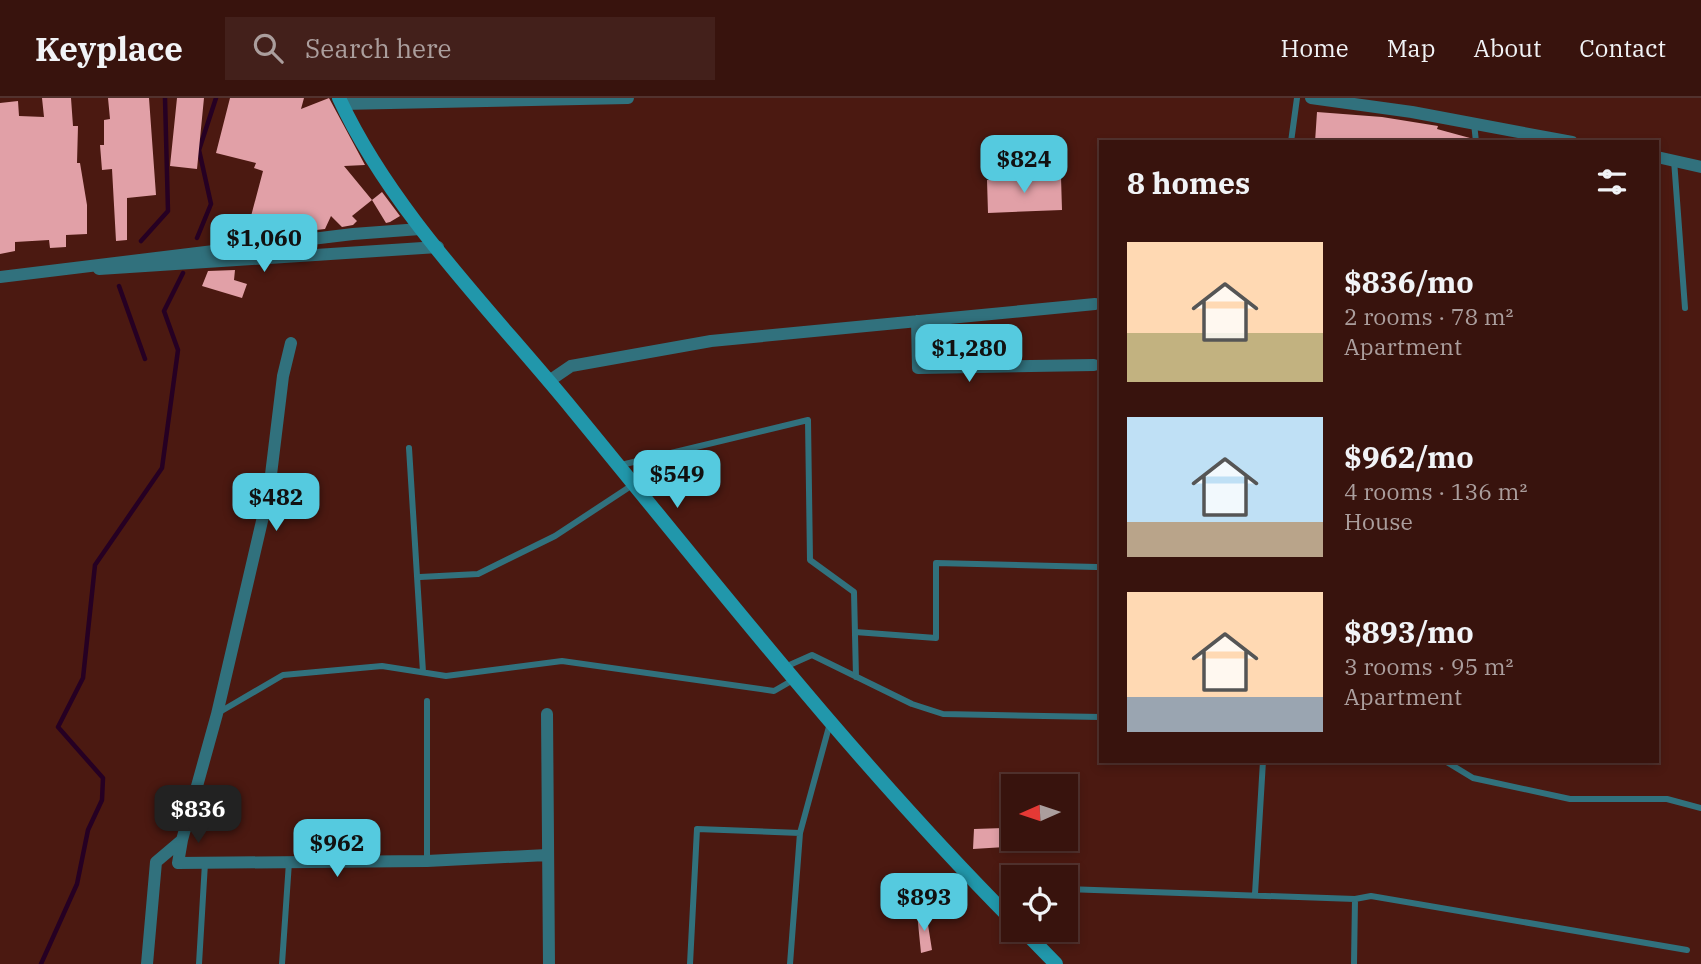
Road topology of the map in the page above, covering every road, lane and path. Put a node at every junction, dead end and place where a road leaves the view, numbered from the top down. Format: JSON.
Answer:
{"nodes":[{"id":1,"x":628,"y":98,"type":"edge"},
{"id":2,"x":1297,"y":98,"type":"edge"},
{"id":3,"x":1311,"y":98,"type":"edge"},
{"id":4,"x":341,"y":101,"type":"edge"},
{"id":5,"x":1474,"y":123,"type":"junction"},
{"id":6,"x":1291,"y":140,"type":"edge"},
{"id":7,"x":1476,"y":140,"type":"edge"},
{"id":8,"x":1562,"y":140,"type":"edge"},
{"id":9,"x":1659,"y":157,"type":"edge"},
{"id":10,"x":1674,"y":160,"type":"junction"},
{"id":11,"x":1701,"y":167,"type":"edge"},
{"id":12,"x":420,"y":229,"type":"junction"},
{"id":13,"x":438,"y":247,"type":"junction"},
{"id":14,"x":92,"y":268,"type":"junction"},
{"id":15,"x":0,"y":277,"type":"edge"},
{"id":16,"x":1095,"y":304,"type":"dead end"},
{"id":17,"x":1685,"y":308,"type":"dead end"},
{"id":18,"x":917,"y":321,"type":"junction"},
{"id":19,"x":291,"y":343,"type":"dead end"},
{"id":20,"x":1094,"y":365,"type":"dead end"},
{"id":21,"x":549,"y":381,"type":"junction"},
{"id":22,"x":409,"y":448,"type":"dead end"},
{"id":23,"x":619,"y":465,"type":"junction"},
{"id":24,"x":634,"y":484,"type":"junction"},
{"id":25,"x":1097,"y":567,"type":"dead end"},
{"id":26,"x":420,"y":577,"type":"junction"},
{"id":27,"x":855,"y":632,"type":"junction"},
{"id":28,"x":424,"y":671,"type":"junction"},
{"id":29,"x":788,"y":674,"type":"junction"},
{"id":30,"x":856,"y":677,"type":"junction"},
{"id":31,"x":427,"y":701,"type":"dead end"},
{"id":32,"x":217,"y":714,"type":"junction"},
{"id":33,"x":547,"y":714,"type":"dead end"},
{"id":34,"x":1099,"y":717,"type":"edge"},
{"id":35,"x":830,"y":723,"type":"junction"},
{"id":36,"x":1263,"y":763,"type":"edge"},
{"id":37,"x":1455,"y":764,"type":"edge"},
{"id":38,"x":1701,"y":808,"type":"edge"},
{"id":39,"x":800,"y":833,"type":"junction"},
{"id":40,"x":182,"y":840,"type":"junction"},
{"id":41,"x":547,"y":855,"type":"junction"},
{"id":42,"x":427,"y":861,"type":"junction"},
{"id":43,"x":289,"y":862,"type":"junction"},
{"id":44,"x":205,"y":863,"type":"junction"},
{"id":45,"x":1078,"y":889,"type":"edge"},
{"id":46,"x":1255,"y":894,"type":"junction"},
{"id":47,"x":1355,"y":899,"type":"junction"},
{"id":48,"x":1001,"y":908,"type":"edge"},
{"id":49,"x":1035,"y":942,"type":"edge"},
{"id":50,"x":1688,"y":950,"type":"dead end"},
{"id":51,"x":147,"y":964,"type":"edge"},
{"id":52,"x":199,"y":964,"type":"edge"},
{"id":53,"x":282,"y":964,"type":"edge"},
{"id":54,"x":550,"y":964,"type":"edge"},
{"id":55,"x":690,"y":964,"type":"edge"},
{"id":56,"x":790,"y":964,"type":"edge"},
{"id":57,"x":1056,"y":964,"type":"edge"},
{"id":58,"x":1354,"y":964,"type":"edge"}],
"edges":[{"from":1,"to":4,"type":"street"},
{"from":2,"to":6,"type":"lane"},
{"from":3,"to":5,"type":"street"},
{"from":4,"to":12,"type":"main road"},
{"from":5,"to":7,"type":"lane"},
{"from":5,"to":8,"type":"street"},
{"from":9,"to":10,"type":"street"},
{"from":10,"to":11,"type":"street"},
{"from":10,"to":17,"type":"lane"},
{"from":12,"to":13,"type":"main road"},
{"from":12,"to":14,"type":"street"},
{"from":13,"to":14,"type":"street"},
{"from":13,"to":21,"type":"main road"},
{"from":14,"to":15,"type":"street"},
{"from":16,"to":18,"type":"street"},
{"from":18,"to":20,"type":"street"},
{"from":18,"to":21,"type":"street"},
{"from":19,"to":32,"type":"street"},
{"from":21,"to":23,"type":"main road"},
{"from":22,"to":26,"type":"lane"},
{"from":23,"to":24,"type":"main road"},
{"from":23,"to":27,"type":"lane"},
{"from":24,"to":26,"type":"lane"},
{"from":24,"to":29,"type":"main road"},
{"from":25,"to":27,"type":"lane"},
{"from":26,"to":28,"type":"lane"},
{"from":27,"to":30,"type":"lane"},
{"from":28,"to":29,"type":"lane"},
{"from":28,"to":32,"type":"lane"},
{"from":29,"to":30,"type":"lane"},
{"from":29,"to":35,"type":"main road"},
{"from":30,"to":34,"type":"lane"},
{"from":31,"to":42,"type":"lane"},
{"from":32,"to":40,"type":"street"},
{"from":33,"to":41,"type":"street"},
{"from":35,"to":39,"type":"lane"},
{"from":35,"to":48,"type":"main road"},
{"from":36,"to":46,"type":"lane"},
{"from":37,"to":38,"type":"lane"},
{"from":39,"to":55,"type":"lane"},
{"from":39,"to":56,"type":"lane"},
{"from":40,"to":44,"type":"street"},
{"from":40,"to":51,"type":"street"},
{"from":41,"to":42,"type":"street"},
{"from":41,"to":54,"type":"street"},
{"from":42,"to":43,"type":"street"},
{"from":43,"to":44,"type":"street"},
{"from":43,"to":53,"type":"lane"},
{"from":44,"to":52,"type":"lane"},
{"from":45,"to":46,"type":"lane"},
{"from":46,"to":47,"type":"lane"},
{"from":47,"to":50,"type":"lane"},
{"from":47,"to":58,"type":"lane"},
{"from":49,"to":57,"type":"main road"}]}
